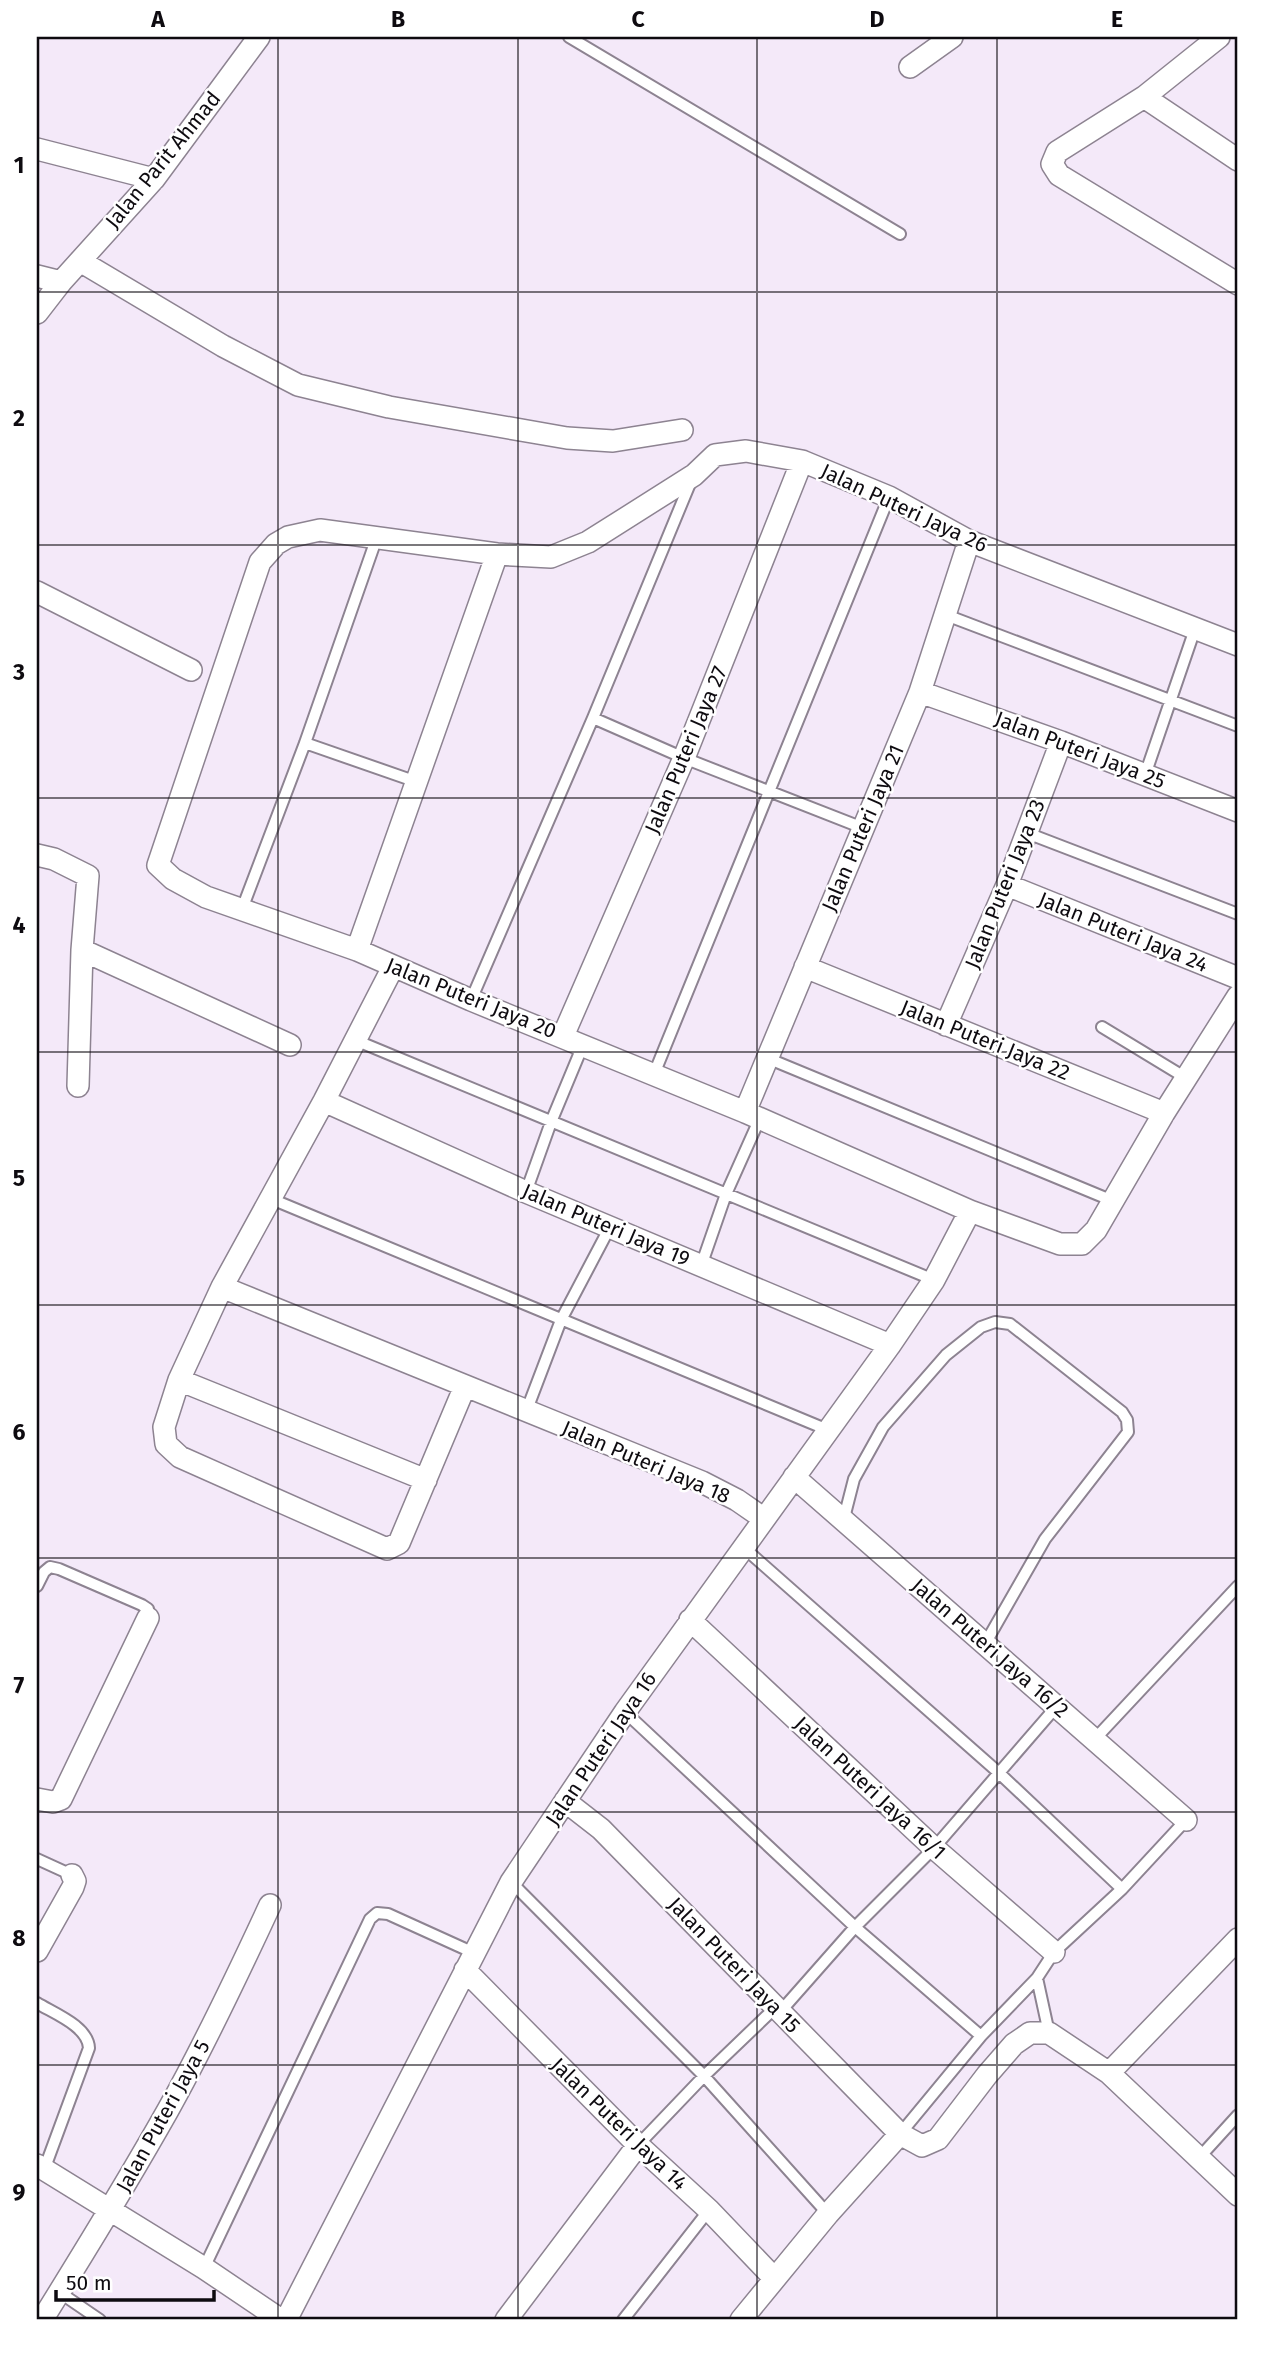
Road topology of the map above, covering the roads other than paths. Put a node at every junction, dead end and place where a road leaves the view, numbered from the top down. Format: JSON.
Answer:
{"nodes":[{"id":1,"x":259,"y":37,"type":"edge"},
{"id":2,"x":569,"y":37,"type":"edge"},
{"id":3,"x":952,"y":37,"type":"edge"},
{"id":4,"x":1219,"y":37,"type":"edge"},
{"id":5,"x":910,"y":67,"type":"dead end"},
{"id":6,"x":1144,"y":97,"type":"junction"},
{"id":7,"x":37,"y":149,"type":"edge"},
{"id":8,"x":1238,"y":160,"type":"edge"},
{"id":9,"x":155,"y":179,"type":"junction"},
{"id":10,"x":900,"y":234,"type":"dead end"},
{"id":11,"x":80,"y":261,"type":"junction"},
{"id":12,"x":37,"y":276,"type":"edge"},
{"id":13,"x":61,"y":282,"type":"junction"},
{"id":14,"x":1238,"y":284,"type":"edge"},
{"id":15,"x":37,"y":313,"type":"edge"},
{"id":16,"x":682,"y":430,"type":"dead end"},
{"id":17,"x":802,"y":461,"type":"junction"},
{"id":18,"x":694,"y":475,"type":"junction"},
{"id":19,"x":889,"y":497,"type":"junction"},
{"id":20,"x":377,"y":537,"type":"junction"},
{"id":21,"x":969,"y":541,"type":"junction"},
{"id":22,"x":497,"y":554,"type":"junction"},
{"id":23,"x":260,"y":562,"type":"joint"},
{"id":24,"x":37,"y":592,"type":"edge"},
{"id":25,"x":946,"y":615,"type":"junction"},
{"id":26,"x":1195,"y":629,"type":"junction"},
{"id":27,"x":1238,"y":645,"type":"edge"},
{"id":28,"x":191,"y":670,"type":"dead end"},
{"id":29,"x":920,"y":692,"type":"junction"},
{"id":30,"x":1170,"y":701,"type":"junction"},
{"id":31,"x":593,"y":718,"type":"junction"},
{"id":32,"x":1238,"y":726,"type":"edge"},
{"id":33,"x":1061,"y":742,"type":"junction"},
{"id":34,"x":305,"y":743,"type":"junction"},
{"id":35,"x":684,"y":758,"type":"junction"},
{"id":36,"x":1145,"y":775,"type":"junction"},
{"id":37,"x":417,"y":782,"type":"junction"},
{"id":38,"x":769,"y":792,"type":"junction"},
{"id":39,"x":1238,"y":811,"type":"edge"},
{"id":40,"x":863,"y":828,"type":"junction"},
{"id":41,"x":1027,"y":833,"type":"junction"},
{"id":42,"x":37,"y":855,"type":"edge"},
{"id":43,"x":1007,"y":885,"type":"junction"},
{"id":44,"x":243,"y":909,"type":"junction"},
{"id":45,"x":1238,"y":914,"type":"edge"},
{"id":46,"x":82,"y":950,"type":"junction"},
{"id":47,"x":357,"y":950,"type":"junction"},
{"id":48,"x":393,"y":967,"type":"junction"},
{"id":49,"x":806,"y":967,"type":"junction"},
{"id":50,"x":1238,"y":978,"type":"edge"},
{"id":51,"x":1238,"y":996,"type":"edge"},
{"id":52,"x":471,"y":1000,"type":"junction"},
{"id":53,"x":946,"y":1025,"type":"junction"},
{"id":54,"x":1102,"y":1027,"type":"dead end"},
{"id":55,"x":563,"y":1036,"type":"junction"},
{"id":56,"x":355,"y":1040,"type":"junction"},
{"id":57,"x":290,"y":1045,"type":"dead end"},
{"id":58,"x":583,"y":1045,"type":"junction"},
{"id":59,"x":767,"y":1058,"type":"junction"},
{"id":60,"x":654,"y":1074,"type":"junction"},
{"id":61,"x":1186,"y":1078,"type":"junction"},
{"id":62,"x":78,"y":1086,"type":"dead end"},
{"id":63,"x":324,"y":1101,"type":"junction"},
{"id":64,"x":1164,"y":1113,"type":"junction"},
{"id":65,"x":752,"y":1115,"type":"junction"},
{"id":66,"x":551,"y":1122,"type":"junction"},
{"id":67,"x":527,"y":1192,"type":"junction"},
{"id":68,"x":726,"y":1194,"type":"junction"},
{"id":69,"x":269,"y":1198,"type":"junction"},
{"id":70,"x":1113,"y":1201,"type":"junction"},
{"id":71,"x":970,"y":1212,"type":"junction"},
{"id":72,"x":610,"y":1227,"type":"junction"},
{"id":73,"x":701,"y":1266,"type":"junction"},
{"id":74,"x":934,"y":1280,"type":"junction"},
{"id":75,"x":222,"y":1287,"type":"junction"},
{"id":76,"x":561,"y":1320,"type":"junction"},
{"id":77,"x":890,"y":1345,"type":"junction"},
{"id":78,"x":180,"y":1380,"type":"junction"},
{"id":79,"x":465,"y":1386,"type":"junction"},
{"id":80,"x":526,"y":1412,"type":"junction"},
{"id":81,"x":828,"y":1430,"type":"junction"},
{"id":82,"x":794,"y":1476,"type":"junction"},
{"id":83,"x":426,"y":1480,"type":"junction"},
{"id":84,"x":763,"y":1518,"type":"junction"},
{"id":85,"x":844,"y":1518,"type":"junction"},
{"id":86,"x":743,"y":1547,"type":"junction"},
{"id":87,"x":37,"y":1586,"type":"edge"},
{"id":88,"x":1238,"y":1586,"type":"edge"},
{"id":89,"x":148,"y":1618,"type":"joint"},
{"id":90,"x":690,"y":1620,"type":"junction"},
{"id":91,"x":985,"y":1644,"type":"junction"},
{"id":92,"x":1056,"y":1707,"type":"junction"},
{"id":93,"x":625,"y":1712,"type":"junction"},
{"id":94,"x":1094,"y":1740,"type":"junction"},
{"id":95,"x":998,"y":1772,"type":"junction"},
{"id":96,"x":37,"y":1800,"type":"edge"},
{"id":97,"x":565,"y":1801,"type":"junction"},
{"id":98,"x":1186,"y":1821,"type":"joint"},
{"id":99,"x":934,"y":1848,"type":"junction"},
{"id":100,"x":37,"y":1859,"type":"edge"},
{"id":101,"x":72,"y":1875,"type":"joint"},
{"id":102,"x":511,"y":1882,"type":"junction"},
{"id":103,"x":1122,"y":1889,"type":"junction"},
{"id":104,"x":270,"y":1905,"type":"dead end"},
{"id":105,"x":855,"y":1927,"type":"junction"},
{"id":106,"x":1238,"y":1939,"type":"edge"},
{"id":107,"x":37,"y":1951,"type":"edge"},
{"id":108,"x":1054,"y":1952,"type":"junction"},
{"id":109,"x":469,"y":1961,"type":"junction"},
{"id":110,"x":1037,"y":1978,"type":"junction"},
{"id":111,"x":37,"y":2003,"type":"edge"},
{"id":112,"x":778,"y":2010,"type":"junction"},
{"id":113,"x":1049,"y":2033,"type":"junction"},
{"id":114,"x":981,"y":2036,"type":"junction"},
{"id":115,"x":1109,"y":2073,"type":"junction"},
{"id":116,"x":704,"y":2076,"type":"junction"},
{"id":117,"x":1238,"y":2115,"type":"edge"},
{"id":118,"x":900,"y":2134,"type":"junction"},
{"id":119,"x":638,"y":2145,"type":"junction"},
{"id":120,"x":1198,"y":2159,"type":"junction"},
{"id":121,"x":41,"y":2167,"type":"edge"},
{"id":122,"x":1238,"y":2195,"type":"edge"},
{"id":123,"x":111,"y":2210,"type":"junction"},
{"id":124,"x":709,"y":2210,"type":"junction"},
{"id":125,"x":828,"y":2214,"type":"junction"},
{"id":126,"x":204,"y":2268,"type":"junction"},
{"id":127,"x":774,"y":2278,"type":"junction"},
{"id":128,"x":59,"y":2292,"type":"junction"},
{"id":129,"x":42,"y":2320,"type":"edge"},
{"id":130,"x":100,"y":2320,"type":"edge"},
{"id":131,"x":284,"y":2320,"type":"edge"},
{"id":132,"x":506,"y":2320,"type":"edge"},
{"id":133,"x":623,"y":2320,"type":"edge"},
{"id":134,"x":741,"y":2320,"type":"edge"}],
"edges":[{"from":1,"to":9,"type":"street","name":"Jalan Parit Ahmad"},
{"from":2,"to":10,"type":"lane"},
{"from":3,"to":5,"type":"street"},
{"from":4,"to":6,"type":"street"},
{"from":6,"to":8,"type":"street"},
{"from":6,"to":14,"type":"street"},
{"from":7,"to":9,"type":"street"},
{"from":9,"to":11,"type":"street","name":"Jalan Parit Ahmad"},
{"from":11,"to":13,"type":"street","name":"Jalan Parit Ahmad"},
{"from":11,"to":16,"type":"street"},
{"from":12,"to":13,"type":"street"},
{"from":13,"to":15,"type":"street","name":"Jalan Parit Ahmad"},
{"from":17,"to":18,"type":"street","name":"Jalan Puteri Jaya 26"},
{"from":17,"to":19,"type":"street","name":"Jalan Puteri Jaya 26"},
{"from":17,"to":35,"type":"street","name":"Jalan Puteri Jaya 27"},
{"from":18,"to":22,"type":"street","name":"Jalan Puteri Jaya 26"},
{"from":18,"to":31,"type":"lane"},
{"from":19,"to":21,"type":"street","name":"Jalan Puteri Jaya 26"},
{"from":19,"to":38,"type":"lane"},
{"from":20,"to":22,"type":"street","name":"Jalan Puteri Jaya 26"},
{"from":20,"to":23,"type":"street","name":"Jalan Puteri Jaya 26"},
{"from":20,"to":34,"type":"lane"},
{"from":21,"to":25,"type":"street","name":"Jalan Puteri Jaya 21"},
{"from":21,"to":26,"type":"street","name":"Jalan Puteri Jaya 26"},
{"from":22,"to":37,"type":"street"},
{"from":23,"to":44,"type":"street","name":"Jalan Puteri Jaya 20"},
{"from":24,"to":28,"type":"street"},
{"from":25,"to":29,"type":"street","name":"Jalan Puteri Jaya 21"},
{"from":25,"to":30,"type":"lane"},
{"from":26,"to":27,"type":"street","name":"Jalan Puteri Jaya 26"},
{"from":26,"to":30,"type":"lane"},
{"from":29,"to":33,"type":"street","name":"Jalan Puteri Jaya 25"},
{"from":29,"to":40,"type":"street","name":"Jalan Puteri Jaya 21"},
{"from":30,"to":32,"type":"lane"},
{"from":30,"to":36,"type":"lane"},
{"from":31,"to":35,"type":"lane"},
{"from":31,"to":52,"type":"lane"},
{"from":33,"to":36,"type":"street","name":"Jalan Puteri Jaya 25"},
{"from":33,"to":41,"type":"street","name":"Jalan Puteri Jaya 23"},
{"from":34,"to":37,"type":"lane"},
{"from":34,"to":44,"type":"lane"},
{"from":35,"to":38,"type":"lane"},
{"from":35,"to":55,"type":"street","name":"Jalan Puteri Jaya 27"},
{"from":36,"to":39,"type":"street","name":"Jalan Puteri Jaya 25"},
{"from":37,"to":47,"type":"street"},
{"from":38,"to":40,"type":"lane"},
{"from":38,"to":60,"type":"lane"},
{"from":40,"to":49,"type":"street","name":"Jalan Puteri Jaya 21"},
{"from":41,"to":43,"type":"street","name":"Jalan Puteri Jaya 23"},
{"from":41,"to":45,"type":"lane"},
{"from":42,"to":46,"type":"street"},
{"from":43,"to":50,"type":"street","name":"Jalan Puteri Jaya 24"},
{"from":43,"to":53,"type":"street","name":"Jalan Puteri Jaya 23"},
{"from":44,"to":47,"type":"street","name":"Jalan Puteri Jaya 20"},
{"from":46,"to":57,"type":"street"},
{"from":46,"to":62,"type":"street"},
{"from":47,"to":48,"type":"street","name":"Jalan Puteri Jaya 20"},
{"from":48,"to":52,"type":"street","name":"Jalan Puteri Jaya 20"},
{"from":48,"to":56,"type":"street"},
{"from":49,"to":53,"type":"street","name":"Jalan Puteri Jaya 22"},
{"from":49,"to":59,"type":"street","name":"Jalan Puteri Jaya 21"},
{"from":51,"to":61,"type":"street"},
{"from":52,"to":55,"type":"street","name":"Jalan Puteri Jaya 20"},
{"from":53,"to":64,"type":"street","name":"Jalan Puteri Jaya 22"},
{"from":54,"to":61,"type":"lane"},
{"from":55,"to":58,"type":"street","name":"Jalan Puteri Jaya 20"},
{"from":56,"to":63,"type":"street"},
{"from":56,"to":66,"type":"lane"},
{"from":58,"to":60,"type":"street","name":"Jalan Puteri Jaya 20"},
{"from":58,"to":66,"type":"lane"},
{"from":59,"to":65,"type":"street","name":"Jalan Puteri Jaya 21"},
{"from":59,"to":70,"type":"lane"},
{"from":60,"to":65,"type":"street","name":"Jalan Puteri Jaya 20"},
{"from":61,"to":64,"type":"street"},
{"from":63,"to":67,"type":"street","name":"Jalan Puteri Jaya 19"},
{"from":63,"to":69,"type":"street"},
{"from":64,"to":70,"type":"street"},
{"from":65,"to":68,"type":"lane"},
{"from":65,"to":71,"type":"street","name":"Jalan Puteri Jaya 20"},
{"from":66,"to":67,"type":"lane"},
{"from":66,"to":68,"type":"lane"},
{"from":67,"to":72,"type":"street","name":"Jalan Puteri Jaya 19"},
{"from":68,"to":73,"type":"lane"},
{"from":68,"to":74,"type":"lane"},
{"from":69,"to":75,"type":"street"},
{"from":69,"to":76,"type":"lane"},
{"from":70,"to":71,"type":"street","name":"Jalan Puteri Jaya 20"},
{"from":71,"to":74,"type":"street","name":"Jalan Puteri Jaya 16"},
{"from":72,"to":73,"type":"street","name":"Jalan Puteri Jaya 19"},
{"from":72,"to":76,"type":"lane"},
{"from":73,"to":77,"type":"street","name":"Jalan Puteri Jaya 19"},
{"from":74,"to":77,"type":"street","name":"Jalan Puteri Jaya 16"},
{"from":75,"to":78,"type":"street"},
{"from":75,"to":79,"type":"street","name":"Jalan Puteri Jaya 18"},
{"from":76,"to":80,"type":"lane"},
{"from":76,"to":81,"type":"lane"},
{"from":77,"to":81,"type":"street","name":"Jalan Puteri Jaya 16"},
{"from":78,"to":83,"type":"street"},
{"from":78,"to":83,"type":"street"},
{"from":79,"to":80,"type":"street","name":"Jalan Puteri Jaya 18"},
{"from":79,"to":83,"type":"street"},
{"from":80,"to":84,"type":"street","name":"Jalan Puteri Jaya 18"},
{"from":81,"to":82,"type":"street","name":"Jalan Puteri Jaya 16"},
{"from":82,"to":84,"type":"street","name":"Jalan Puteri Jaya 16"},
{"from":82,"to":85,"type":"street","name":"Jalan Puteri Jaya 16/2"},
{"from":84,"to":86,"type":"street","name":"Jalan Puteri Jaya 16"},
{"from":85,"to":91,"type":"street","name":"Jalan Puteri Jaya 16/2"},
{"from":85,"to":91,"type":"lane"},
{"from":86,"to":90,"type":"street","name":"Jalan Puteri Jaya 16"},
{"from":86,"to":95,"type":"lane"},
{"from":87,"to":89,"type":"lane"},
{"from":88,"to":94,"type":"lane"},
{"from":89,"to":96,"type":"street"},
{"from":90,"to":93,"type":"street","name":"Jalan Puteri Jaya 16"},
{"from":90,"to":99,"type":"street","name":"Jalan Puteri Jaya 16/1"},
{"from":91,"to":92,"type":"street","name":"Jalan Puteri Jaya 16/2"},
{"from":92,"to":94,"type":"street","name":"Jalan Puteri Jaya 16/2"},
{"from":92,"to":95,"type":"lane"},
{"from":93,"to":97,"type":"street","name":"Jalan Puteri Jaya 16"},
{"from":93,"to":105,"type":"lane"},
{"from":94,"to":98,"type":"street","name":"Jalan Puteri Jaya 16/2"},
{"from":95,"to":99,"type":"lane"},
{"from":95,"to":103,"type":"lane"},
{"from":97,"to":102,"type":"street","name":"Jalan Puteri Jaya 16"},
{"from":97,"to":112,"type":"street","name":"Jalan Puteri Jaya 15"},
{"from":98,"to":103,"type":"lane"},
{"from":99,"to":105,"type":"lane"},
{"from":99,"to":108,"type":"street","name":"Jalan Puteri Jaya 16/1"},
{"from":100,"to":101,"type":"lane"},
{"from":101,"to":107,"type":"street"},
{"from":102,"to":109,"type":"street","name":"Jalan Puteri Jaya 16"},
{"from":102,"to":116,"type":"lane"},
{"from":103,"to":108,"type":"lane"},
{"from":104,"to":123,"type":"street","name":"Jalan Puteri Jaya 5"},
{"from":105,"to":112,"type":"lane"},
{"from":105,"to":114,"type":"lane"},
{"from":106,"to":115,"type":"street"},
{"from":108,"to":110,"type":"lane"},
{"from":109,"to":119,"type":"street","name":"Jalan Puteri Jaya 14"},
{"from":109,"to":126,"type":"lane"},
{"from":109,"to":131,"type":"street","name":"Jalan Puteri Jaya 16"},
{"from":110,"to":113,"type":"lane"},
{"from":110,"to":114,"type":"lane"},
{"from":111,"to":121,"type":"lane"},
{"from":112,"to":116,"type":"lane"},
{"from":112,"to":118,"type":"street","name":"Jalan Puteri Jaya 15"},
{"from":113,"to":115,"type":"street"},
{"from":113,"to":118,"type":"street"},
{"from":114,"to":118,"type":"lane"},
{"from":115,"to":120,"type":"street"},
{"from":116,"to":119,"type":"lane"},
{"from":116,"to":125,"type":"lane"},
{"from":117,"to":120,"type":"lane"},
{"from":118,"to":125,"type":"street"},
{"from":119,"to":124,"type":"street","name":"Jalan Puteri Jaya 14"},
{"from":119,"to":132,"type":"street"},
{"from":120,"to":122,"type":"street"},
{"from":121,"to":123,"type":"street"},
{"from":123,"to":126,"type":"street"},
{"from":123,"to":128,"type":"street","name":"Jalan Puteri Jaya 5"},
{"from":124,"to":127,"type":"street","name":"Jalan Puteri Jaya 14"},
{"from":124,"to":133,"type":"lane"},
{"from":125,"to":127,"type":"street"},
{"from":126,"to":131,"type":"street"},
{"from":127,"to":134,"type":"street"},
{"from":128,"to":129,"type":"street","name":"Jalan Puteri Jaya 5"},
{"from":128,"to":130,"type":"lane"}]}
